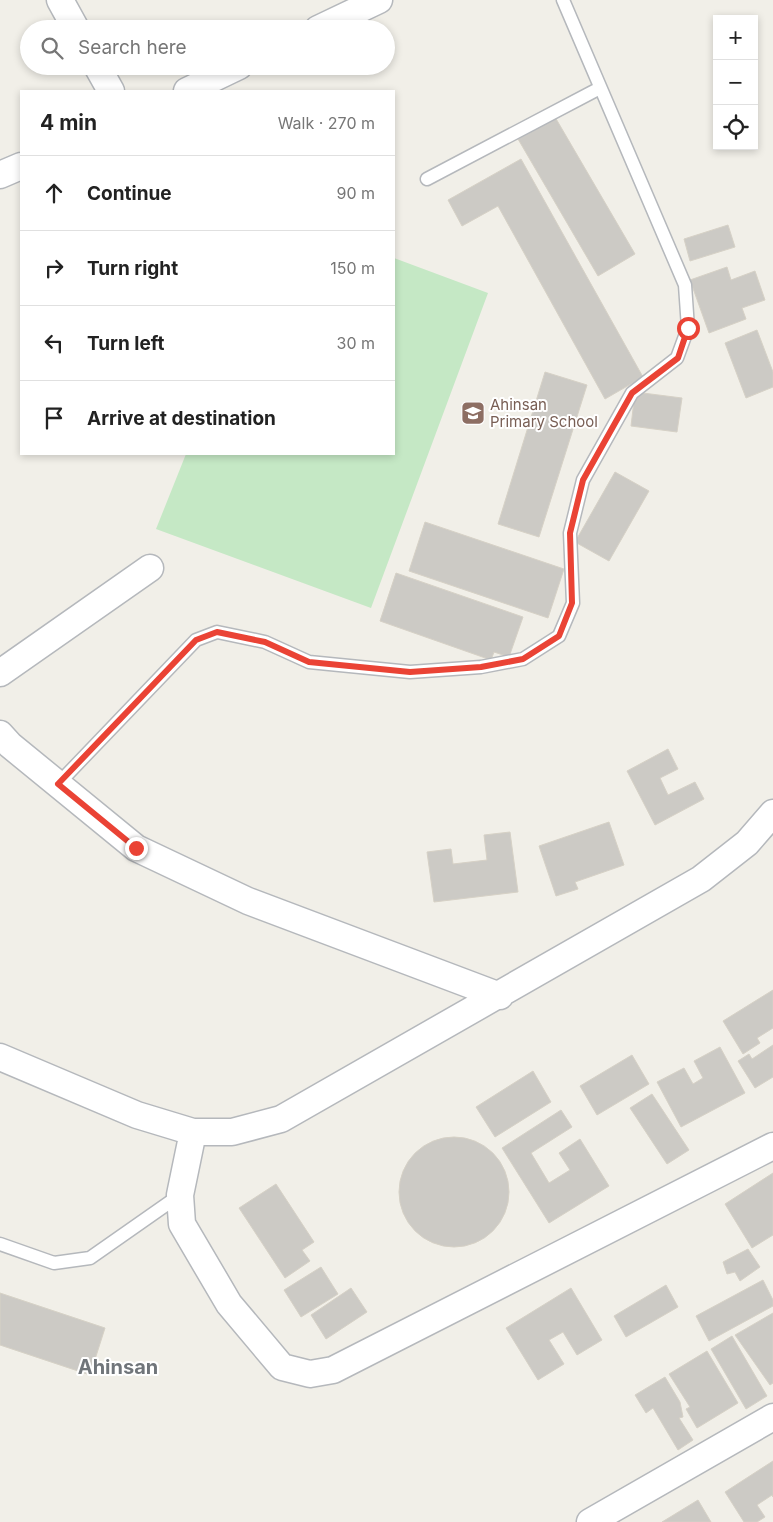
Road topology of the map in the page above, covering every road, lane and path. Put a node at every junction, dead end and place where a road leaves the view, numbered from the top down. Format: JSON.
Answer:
{"nodes":[{"id":1,"x":60,"y":0,"type":"edge"},
{"id":2,"x":378,"y":0,"type":"edge"},
{"id":3,"x":563,"y":0,"type":"edge"},
{"id":4,"x":71,"y":20,"type":"edge"},
{"id":5,"x":337,"y":20,"type":"edge"},
{"id":6,"x":102,"y":75,"type":"edge"},
{"id":7,"x":220,"y":75,"type":"edge"},
{"id":8,"x":600,"y":88,"type":"junction"},
{"id":9,"x":110,"y":90,"type":"edge"},
{"id":10,"x":188,"y":90,"type":"edge"},
{"id":11,"x":20,"y":166,"type":"edge"},
{"id":12,"x":0,"y":175,"type":"edge"},
{"id":13,"x":427,"y":179,"type":"dead end"},
{"id":14,"x":150,"y":568,"type":"dead end"},
{"id":15,"x":0,"y":673,"type":"edge"},
{"id":16,"x":0,"y":734,"type":"edge"},
{"id":17,"x":58,"y":784,"type":"junction"},
{"id":18,"x":773,"y":813,"type":"edge"},
{"id":19,"x":500,"y":996,"type":"junction"},
{"id":20,"x":0,"y":1057,"type":"edge"},
{"id":21,"x":193,"y":1132,"type":"junction"},
{"id":22,"x":773,"y":1146,"type":"edge"},
{"id":23,"x":180,"y":1195,"type":"junction"},
{"id":24,"x":0,"y":1244,"type":"edge"},
{"id":25,"x":773,"y":1417,"type":"edge"},
{"id":26,"x":590,"y":1522,"type":"edge"}],
"edges":[{"from":1,"to":4,"type":"street"},
{"from":2,"to":5,"type":"street"},
{"from":3,"to":8,"type":"lane"},
{"from":6,"to":9,"type":"street"},
{"from":7,"to":10,"type":"street"},
{"from":8,"to":13,"type":"lane"},
{"from":8,"to":17,"type":"lane"},
{"from":11,"to":12,"type":"street"},
{"from":14,"to":15,"type":"street"},
{"from":16,"to":17,"type":"street"},
{"from":17,"to":19,"type":"street"},
{"from":18,"to":19,"type":"street"},
{"from":19,"to":21,"type":"street"},
{"from":20,"to":21,"type":"street"},
{"from":21,"to":23,"type":"street"},
{"from":22,"to":23,"type":"street"},
{"from":23,"to":24,"type":"lane"},
{"from":25,"to":26,"type":"street"}]}
